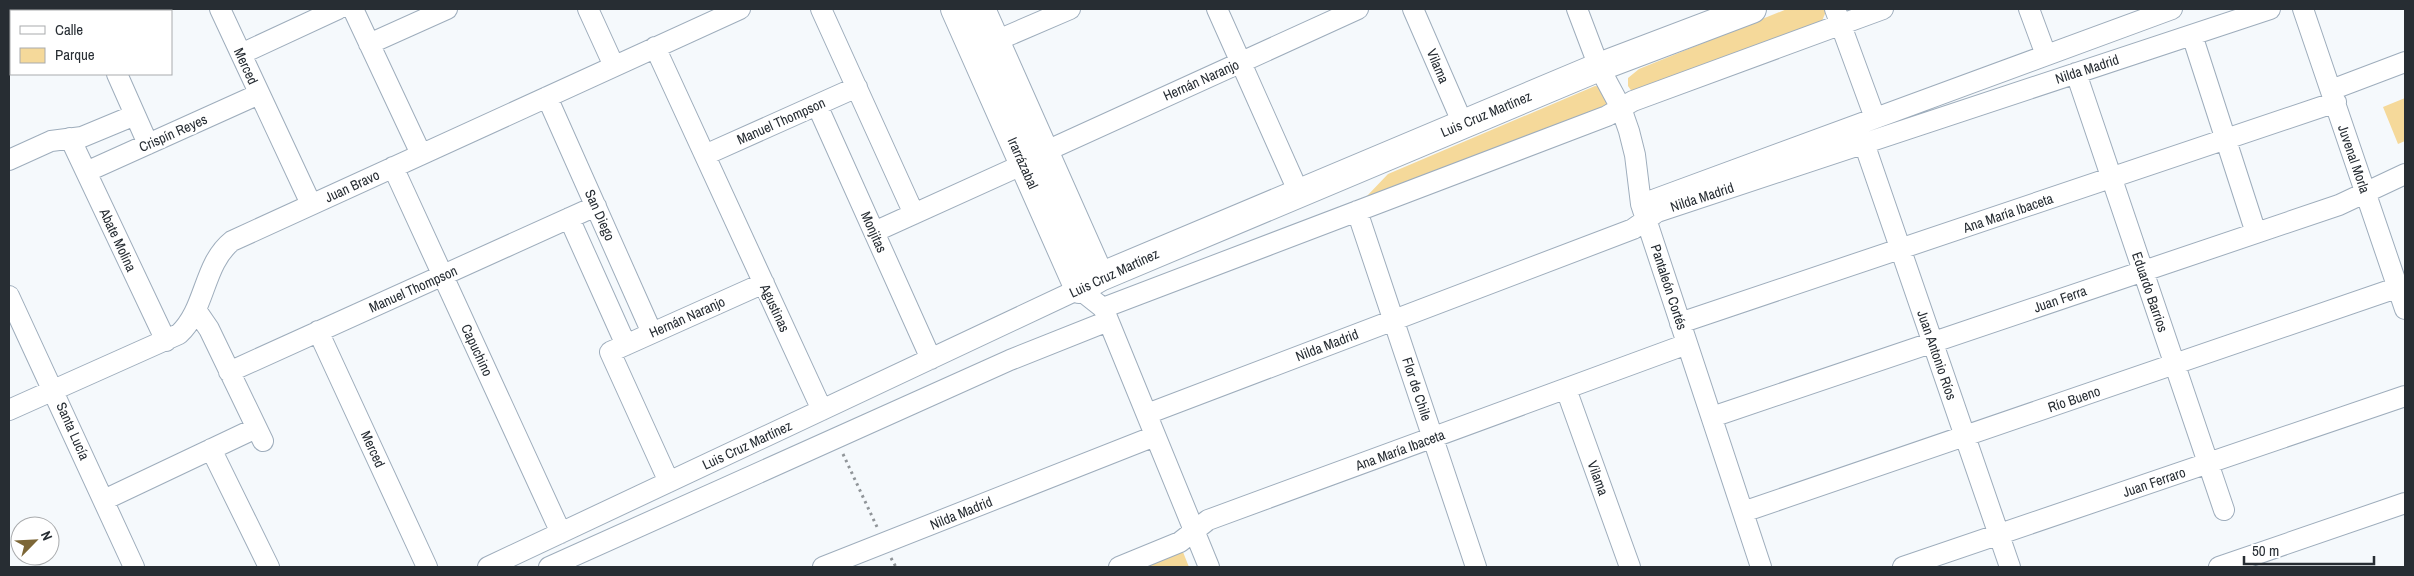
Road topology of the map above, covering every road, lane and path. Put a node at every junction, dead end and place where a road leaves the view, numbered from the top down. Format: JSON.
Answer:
{"nodes":[{"id":1,"x":220,"y":9,"type":"edge"},
{"id":2,"x":338,"y":9,"type":"edge"},
{"id":3,"x":353,"y":9,"type":"edge"},
{"id":4,"x":447,"y":9,"type":"edge"},
{"id":5,"x":588,"y":9,"type":"edge"},
{"id":6,"x":821,"y":9,"type":"edge"},
{"id":7,"x":955,"y":9,"type":"edge"},
{"id":8,"x":981,"y":9,"type":"edge"},
{"id":9,"x":1070,"y":9,"type":"edge"},
{"id":10,"x":1217,"y":9,"type":"edge"},
{"id":11,"x":1413,"y":9,"type":"edge"},
{"id":12,"x":1577,"y":9,"type":"edge"},
{"id":13,"x":1752,"y":9,"type":"edge"},
{"id":14,"x":1883,"y":9,"type":"edge"},
{"id":15,"x":2029,"y":9,"type":"edge"},
{"id":16,"x":2172,"y":9,"type":"edge"},
{"id":17,"x":2270,"y":9,"type":"edge"},
{"id":18,"x":2303,"y":9,"type":"edge"},
{"id":19,"x":1352,"y":10,"type":"edge"},
{"id":20,"x":728,"y":11,"type":"edge"},
{"id":21,"x":1838,"y":17,"type":"edge"},
{"id":22,"x":2192,"y":34,"type":"junction"},
{"id":23,"x":369,"y":44,"type":"junction"},
{"id":24,"x":984,"y":46,"type":"junction"},
{"id":25,"x":655,"y":48,"type":"junction"},
{"id":26,"x":240,"y":54,"type":"junction"},
{"id":27,"x":2046,"y":55,"type":"junction"},
{"id":28,"x":1241,"y":62,"type":"junction"},
{"id":29,"x":2405,"y":62,"type":"edge"},
{"id":30,"x":614,"y":66,"type":"junction"},
{"id":31,"x":1599,"y":67,"type":"junction"},
{"id":32,"x":2076,"y":73,"type":"junction"},
{"id":33,"x":117,"y":75,"type":"edge"},
{"id":34,"x":856,"y":87,"type":"junction"},
{"id":35,"x":259,"y":94,"type":"junction"},
{"id":36,"x":2333,"y":96,"type":"junction"},
{"id":37,"x":547,"y":97,"type":"junction"},
{"id":38,"x":817,"y":104,"type":"junction"},
{"id":39,"x":1621,"y":108,"type":"junction"},
{"id":40,"x":135,"y":115,"type":"junction"},
{"id":41,"x":1874,"y":118,"type":"junction"},
{"id":42,"x":1463,"y":124,"type":"junction"},
{"id":43,"x":70,"y":138,"type":"junction"},
{"id":44,"x":2226,"y":140,"type":"junction"},
{"id":45,"x":1864,"y":143,"type":"junction"},
{"id":46,"x":148,"y":144,"type":"junction"},
{"id":47,"x":421,"y":154,"type":"junction"},
{"id":48,"x":705,"y":155,"type":"junction"},
{"id":49,"x":1034,"y":158,"type":"junction"},
{"id":50,"x":9,"y":160,"type":"edge"},
{"id":51,"x":393,"y":167,"type":"junction"},
{"id":52,"x":86,"y":172,"type":"junction"},
{"id":53,"x":2405,"y":174,"type":"edge"},
{"id":54,"x":2111,"y":178,"type":"junction"},
{"id":55,"x":2366,"y":192,"type":"junction"},
{"id":56,"x":1299,"y":193,"type":"junction"},
{"id":57,"x":310,"y":204,"type":"junction"},
{"id":58,"x":596,"y":206,"type":"junction"},
{"id":59,"x":1357,"y":211,"type":"junction"},
{"id":60,"x":1644,"y":212,"type":"junction"},
{"id":61,"x":914,"y":214,"type":"junction"},
{"id":62,"x":568,"y":218,"type":"junction"},
{"id":63,"x":874,"y":232,"type":"junction"},
{"id":64,"x":2256,"y":233,"type":"junction"},
{"id":65,"x":1901,"y":250,"type":"junction"},
{"id":66,"x":2143,"y":271,"type":"junction"},
{"id":67,"x":443,"y":275,"type":"junction"},
{"id":68,"x":764,"y":283,"type":"junction"},
{"id":69,"x":1089,"y":283,"type":"junction"},
{"id":70,"x":2402,"y":287,"type":"edge"},
{"id":71,"x":9,"y":296,"type":"edge"},
{"id":72,"x":2405,"y":309,"type":"edge"},
{"id":73,"x":196,"y":310,"type":"junction"},
{"id":74,"x":1106,"y":314,"type":"junction"},
{"id":75,"x":1394,"y":320,"type":"junction"},
{"id":76,"x":1680,"y":323,"type":"junction"},
{"id":77,"x":318,"y":332,"type":"junction"},
{"id":78,"x":652,"y":333,"type":"junction"},
{"id":79,"x":166,"y":342,"type":"junction"},
{"id":80,"x":1932,"y":342,"type":"junction"},
{"id":81,"x":1688,"y":344,"type":"junction"},
{"id":82,"x":618,"y":348,"type":"junction"},
{"id":83,"x":931,"y":359,"type":"junction"},
{"id":84,"x":2174,"y":365,"type":"junction"},
{"id":85,"x":230,"y":372,"type":"junction"},
{"id":86,"x":1566,"y":389,"type":"junction"},
{"id":87,"x":54,"y":390,"type":"junction"},
{"id":88,"x":2405,"y":396,"type":"edge"},
{"id":89,"x":9,"y":410,"type":"edge"},
{"id":90,"x":822,"y":410,"type":"junction"},
{"id":91,"x":1147,"y":414,"type":"junction"},
{"id":92,"x":1712,"y":417,"type":"junction"},
{"id":93,"x":1156,"y":436,"type":"junction"},
{"id":94,"x":1965,"y":436,"type":"junction"},
{"id":95,"x":1433,"y":438,"type":"junction"},
{"id":96,"x":836,"y":439,"type":"junction"},
{"id":97,"x":211,"y":449,"type":"junction"},
{"id":98,"x":2208,"y":463,"type":"junction"},
{"id":99,"x":669,"y":482,"type":"junction"},
{"id":100,"x":104,"y":500,"type":"junction"},
{"id":101,"x":2405,"y":503,"type":"edge"},
{"id":102,"x":2224,"y":510,"type":"dead end"},
{"id":103,"x":1743,"y":512,"type":"junction"},
{"id":104,"x":1194,"y":531,"type":"junction"},
{"id":105,"x":561,"y":533,"type":"junction"},
{"id":106,"x":1998,"y":534,"type":"junction"},
{"id":107,"x":885,"y":543,"type":"junction"},
{"id":108,"x":2242,"y":564,"type":"edge"},
{"id":109,"x":1473,"y":566,"type":"edge"},
{"id":110,"x":134,"y":567,"type":"edge"},
{"id":111,"x":269,"y":567,"type":"edge"},
{"id":112,"x":427,"y":567,"type":"edge"},
{"id":113,"x":488,"y":567,"type":"edge"},
{"id":114,"x":549,"y":567,"type":"edge"},
{"id":115,"x":823,"y":567,"type":"edge"},
{"id":116,"x":896,"y":567,"type":"edge"},
{"id":117,"x":1118,"y":567,"type":"edge"},
{"id":118,"x":1209,"y":567,"type":"edge"},
{"id":119,"x":1630,"y":567,"type":"edge"},
{"id":120,"x":1761,"y":567,"type":"edge"},
{"id":121,"x":1903,"y":567,"type":"edge"},
{"id":122,"x":2010,"y":567,"type":"edge"},
{"id":123,"x":2219,"y":567,"type":"edge"}],
"edges":[{"from":1,"to":26,"type":"street","name":"Merced"},
{"from":2,"to":26,"type":"street"},
{"from":3,"to":23,"type":"street"},
{"from":4,"to":23,"type":"street"},
{"from":5,"to":30,"type":"street"},
{"from":6,"to":34,"type":"street"},
{"from":7,"to":24,"type":"street","name":"Irarrázabal"},
{"from":8,"to":24,"type":"street","name":"Irarrázabal"},
{"from":9,"to":24,"type":"street"},
{"from":10,"to":28,"type":"street"},
{"from":11,"to":42,"type":"street","name":"Vilama"},
{"from":12,"to":31,"type":"street","name":"Pantaleón Cortés"},
{"from":13,"to":31,"type":"street","name":"Luis Cruz Martínez"},
{"from":14,"to":21,"type":"street","name":"Luis Cruz Martínez"},
{"from":15,"to":27,"type":"street"},
{"from":16,"to":27,"type":"street","name":"Nilda Madrid"},
{"from":17,"to":22,"type":"street","name":"Nilda Madrid"},
{"from":18,"to":36,"type":"street","name":"Juvenal Morla"},
{"from":19,"to":28,"type":"street","name":"Hernán Naranjo"},
{"from":20,"to":25,"type":"street","name":"Juan Bravo"},
{"from":21,"to":39,"type":"street","name":"Luis Cruz Martínez"},
{"from":21,"to":41,"type":"street"},
{"from":22,"to":32,"type":"street","name":"Nilda Madrid"},
{"from":22,"to":44,"type":"street"},
{"from":23,"to":47,"type":"street"},
{"from":24,"to":49,"type":"street","name":"Irarrázabal"},
{"from":25,"to":30,"type":"street","name":"Juan Bravo"},
{"from":25,"to":48,"type":"street","name":"Agustinas"},
{"from":26,"to":35,"type":"street","name":"Merced"},
{"from":27,"to":41,"type":"street","name":"Nilda Madrid"},
{"from":28,"to":49,"type":"street","name":"Hernán Naranjo"},
{"from":28,"to":56,"type":"street"},
{"from":29,"to":36,"type":"street","name":"Ana María Ibaceta"},
{"from":30,"to":37,"type":"street","name":"Juan Bravo"},
{"from":31,"to":39,"type":"street","name":"Pantaleón Cortés"},
{"from":31,"to":42,"type":"street","name":"Luis Cruz Martínez"},
{"from":32,"to":45,"type":"street","name":"Nilda Madrid"},
{"from":32,"to":54,"type":"street","name":"Eduardo Barrios"},
{"from":33,"to":40,"type":"street"},
{"from":34,"to":38,"type":"street","name":"Manuel Thompson"},
{"from":34,"to":61,"type":"street"},
{"from":35,"to":46,"type":"street","name":"Crispín Reyes"},
{"from":35,"to":57,"type":"street","name":"Merced"},
{"from":36,"to":44,"type":"street","name":"Ana María Ibaceta"},
{"from":36,"to":55,"type":"street","name":"Juvenal Morla"},
{"from":37,"to":47,"type":"street","name":"Juan Bravo"},
{"from":37,"to":58,"type":"street","name":"San Diego"},
{"from":38,"to":48,"type":"street","name":"Manuel Thompson"},
{"from":38,"to":63,"type":"street","name":"Monjitas"},
{"from":39,"to":59,"type":"street","name":"Luis Cruz Martínez"},
{"from":39,"to":60,"type":"street","name":"Pantaleón Cortés"},
{"from":40,"to":43,"type":"street"},
{"from":40,"to":46,"type":"street"},
{"from":41,"to":60,"type":"street","name":"Nilda Madrid"},
{"from":42,"to":56,"type":"street","name":"Luis Cruz Martínez"},
{"from":43,"to":50,"type":"street"},
{"from":43,"to":52,"type":"street","name":"Abate Molina"},
{"from":44,"to":54,"type":"street","name":"Ana María Ibaceta"},
{"from":44,"to":64,"type":"street"},
{"from":45,"to":60,"type":"street","name":"Nilda Madrid"},
{"from":45,"to":65,"type":"street","name":"Juan Antonio Ríos"},
{"from":46,"to":52,"type":"street","name":"Crispín Reyes"},
{"from":47,"to":51,"type":"street","name":"Juan Bravo"},
{"from":48,"to":68,"type":"street","name":"Agustinas"},
{"from":49,"to":61,"type":"street","name":"Hernán Naranjo"},
{"from":49,"to":69,"type":"street","name":"Irarrázabal"},
{"from":51,"to":57,"type":"street","name":"Juan Bravo"},
{"from":51,"to":67,"type":"street","name":"Capuchino"},
{"from":52,"to":79,"type":"street","name":"Abate Molina"},
{"from":53,"to":55,"type":"street","name":"Juan Ferra"},
{"from":54,"to":65,"type":"street","name":"Ana María Ibaceta"},
{"from":54,"to":66,"type":"street","name":"Eduardo Barrios"},
{"from":55,"to":64,"type":"street","name":"Juan Ferra"},
{"from":55,"to":70,"type":"street","name":"Juvenal Morla"},
{"from":56,"to":69,"type":"street","name":"Luis Cruz Martínez"},
{"from":57,"to":73,"type":"street","name":"Juan Bravo"},
{"from":58,"to":62,"type":"street","name":"Manuel Thompson"},
{"from":58,"to":78,"type":"street","name":"San Diego"},
{"from":59,"to":74,"type":"street","name":"Luis Cruz Martínez"},
{"from":59,"to":75,"type":"street","name":"Flor de Chile"},
{"from":60,"to":75,"type":"street","name":"Nilda Madrid"},
{"from":60,"to":76,"type":"street","name":"Pantaleón Cortés"},
{"from":61,"to":63,"type":"street","name":"Hernán Naranjo"},
{"from":62,"to":67,"type":"street","name":"Manuel Thompson"},
{"from":62,"to":82,"type":"street"},
{"from":63,"to":83,"type":"street","name":"Monjitas"},
{"from":64,"to":66,"type":"street","name":"Juan Ferra"},
{"from":65,"to":76,"type":"street","name":"Ana María Ibaceta"},
{"from":65,"to":80,"type":"street","name":"Juan Antonio Ríos"},
{"from":66,"to":80,"type":"street","name":"Juan Ferra"},
{"from":66,"to":84,"type":"street","name":"Eduardo Barrios"},
{"from":67,"to":77,"type":"street","name":"Manuel Thompson"},
{"from":67,"to":105,"type":"street","name":"Capuchino"},
{"from":68,"to":78,"type":"street","name":"Hernán Naranjo"},
{"from":68,"to":90,"type":"street","name":"Agustinas"},
{"from":69,"to":74,"type":"street","name":"Irarrázabal"},
{"from":69,"to":83,"type":"street","name":"Luis Cruz Martínez"},
{"from":70,"to":72,"type":"street","name":"Juvenal Morla"},
{"from":70,"to":84,"type":"street","name":"Río Bueno"},
{"from":71,"to":87,"type":"street","name":"Santa Lucía"},
{"from":73,"to":79,"type":"street","name":"Juan Bravo"},
{"from":73,"to":85,"type":"street"},
{"from":74,"to":91,"type":"street","name":"Irarrázabal"},
{"from":74,"to":96,"type":"street","name":"Luis Cruz Martínez"},
{"from":75,"to":91,"type":"street","name":"Nilda Madrid"},
{"from":75,"to":95,"type":"street","name":"Flor de Chile"},
{"from":76,"to":81,"type":"street","name":"Pantaleón Cortés"},
{"from":77,"to":85,"type":"street","name":"Manuel Thompson"},
{"from":77,"to":112,"type":"street","name":"Merced"},
{"from":78,"to":82,"type":"street","name":"Hernán Naranjo"},
{"from":79,"to":87,"type":"street","name":"Juan Bravo"},
{"from":80,"to":92,"type":"street","name":"Juan Ferra"},
{"from":80,"to":94,"type":"street","name":"Juan Antonio Ríos"},
{"from":81,"to":86,"type":"street","name":"Ana María Ibaceta"},
{"from":81,"to":92,"type":"street","name":"Pantaleón Cortés"},
{"from":82,"to":99,"type":"street"},
{"from":83,"to":90,"type":"street","name":"Luis Cruz Martínez"},
{"from":84,"to":94,"type":"street","name":"Río Bueno"},
{"from":84,"to":98,"type":"street","name":"Eduardo Barrios"},
{"from":85,"to":97,"type":"street"},
{"from":86,"to":95,"type":"street","name":"Ana María Ibaceta"},
{"from":86,"to":119,"type":"street","name":"Vilama"},
{"from":87,"to":89,"type":"street","name":"Juan Bravo"},
{"from":87,"to":100,"type":"street","name":"Santa Lucía"},
{"from":88,"to":98,"type":"street","name":"Juan Ferraro"},
{"from":90,"to":99,"type":"street","name":"Luis Cruz Martínez"},
{"from":91,"to":93,"type":"street","name":"Irarrázabal"},
{"from":92,"to":103,"type":"street","name":"Pantaleón Cortés"},
{"from":93,"to":104,"type":"street","name":"Irarrázabal"},
{"from":93,"to":107,"type":"street","name":"Nilda Madrid"},
{"from":94,"to":103,"type":"street","name":"Río Bueno"},
{"from":94,"to":106,"type":"street","name":"Juan Antonio Ríos"},
{"from":95,"to":104,"type":"street","name":"Ana María Ibaceta"},
{"from":95,"to":109,"type":"street","name":"Flor de Chile"},
{"from":96,"to":107,"type":"path"},
{"from":96,"to":114,"type":"street","name":"Luis Cruz Martínez"},
{"from":97,"to":100,"type":"street"},
{"from":97,"to":111,"type":"street"},
{"from":98,"to":102,"type":"street","name":"Eduardo Barrios"},
{"from":98,"to":106,"type":"street","name":"Juan Ferraro"},
{"from":99,"to":105,"type":"street","name":"Luis Cruz Martínez"},
{"from":100,"to":110,"type":"street","name":"Santa Lucía"},
{"from":101,"to":108,"type":"street"},
{"from":103,"to":120,"type":"street","name":"Pantaleón Cortés"},
{"from":104,"to":117,"type":"street","name":"Ana María Ibaceta"},
{"from":104,"to":118,"type":"street","name":"Irarrázabal"},
{"from":105,"to":113,"type":"street","name":"Luis Cruz Martínez"},
{"from":106,"to":121,"type":"street","name":"Juan Ferraro"},
{"from":106,"to":122,"type":"street","name":"Juan Antonio Ríos"},
{"from":107,"to":115,"type":"street","name":"Nilda Madrid"},
{"from":107,"to":116,"type":"path"},
{"from":108,"to":123,"type":"street"}]}
